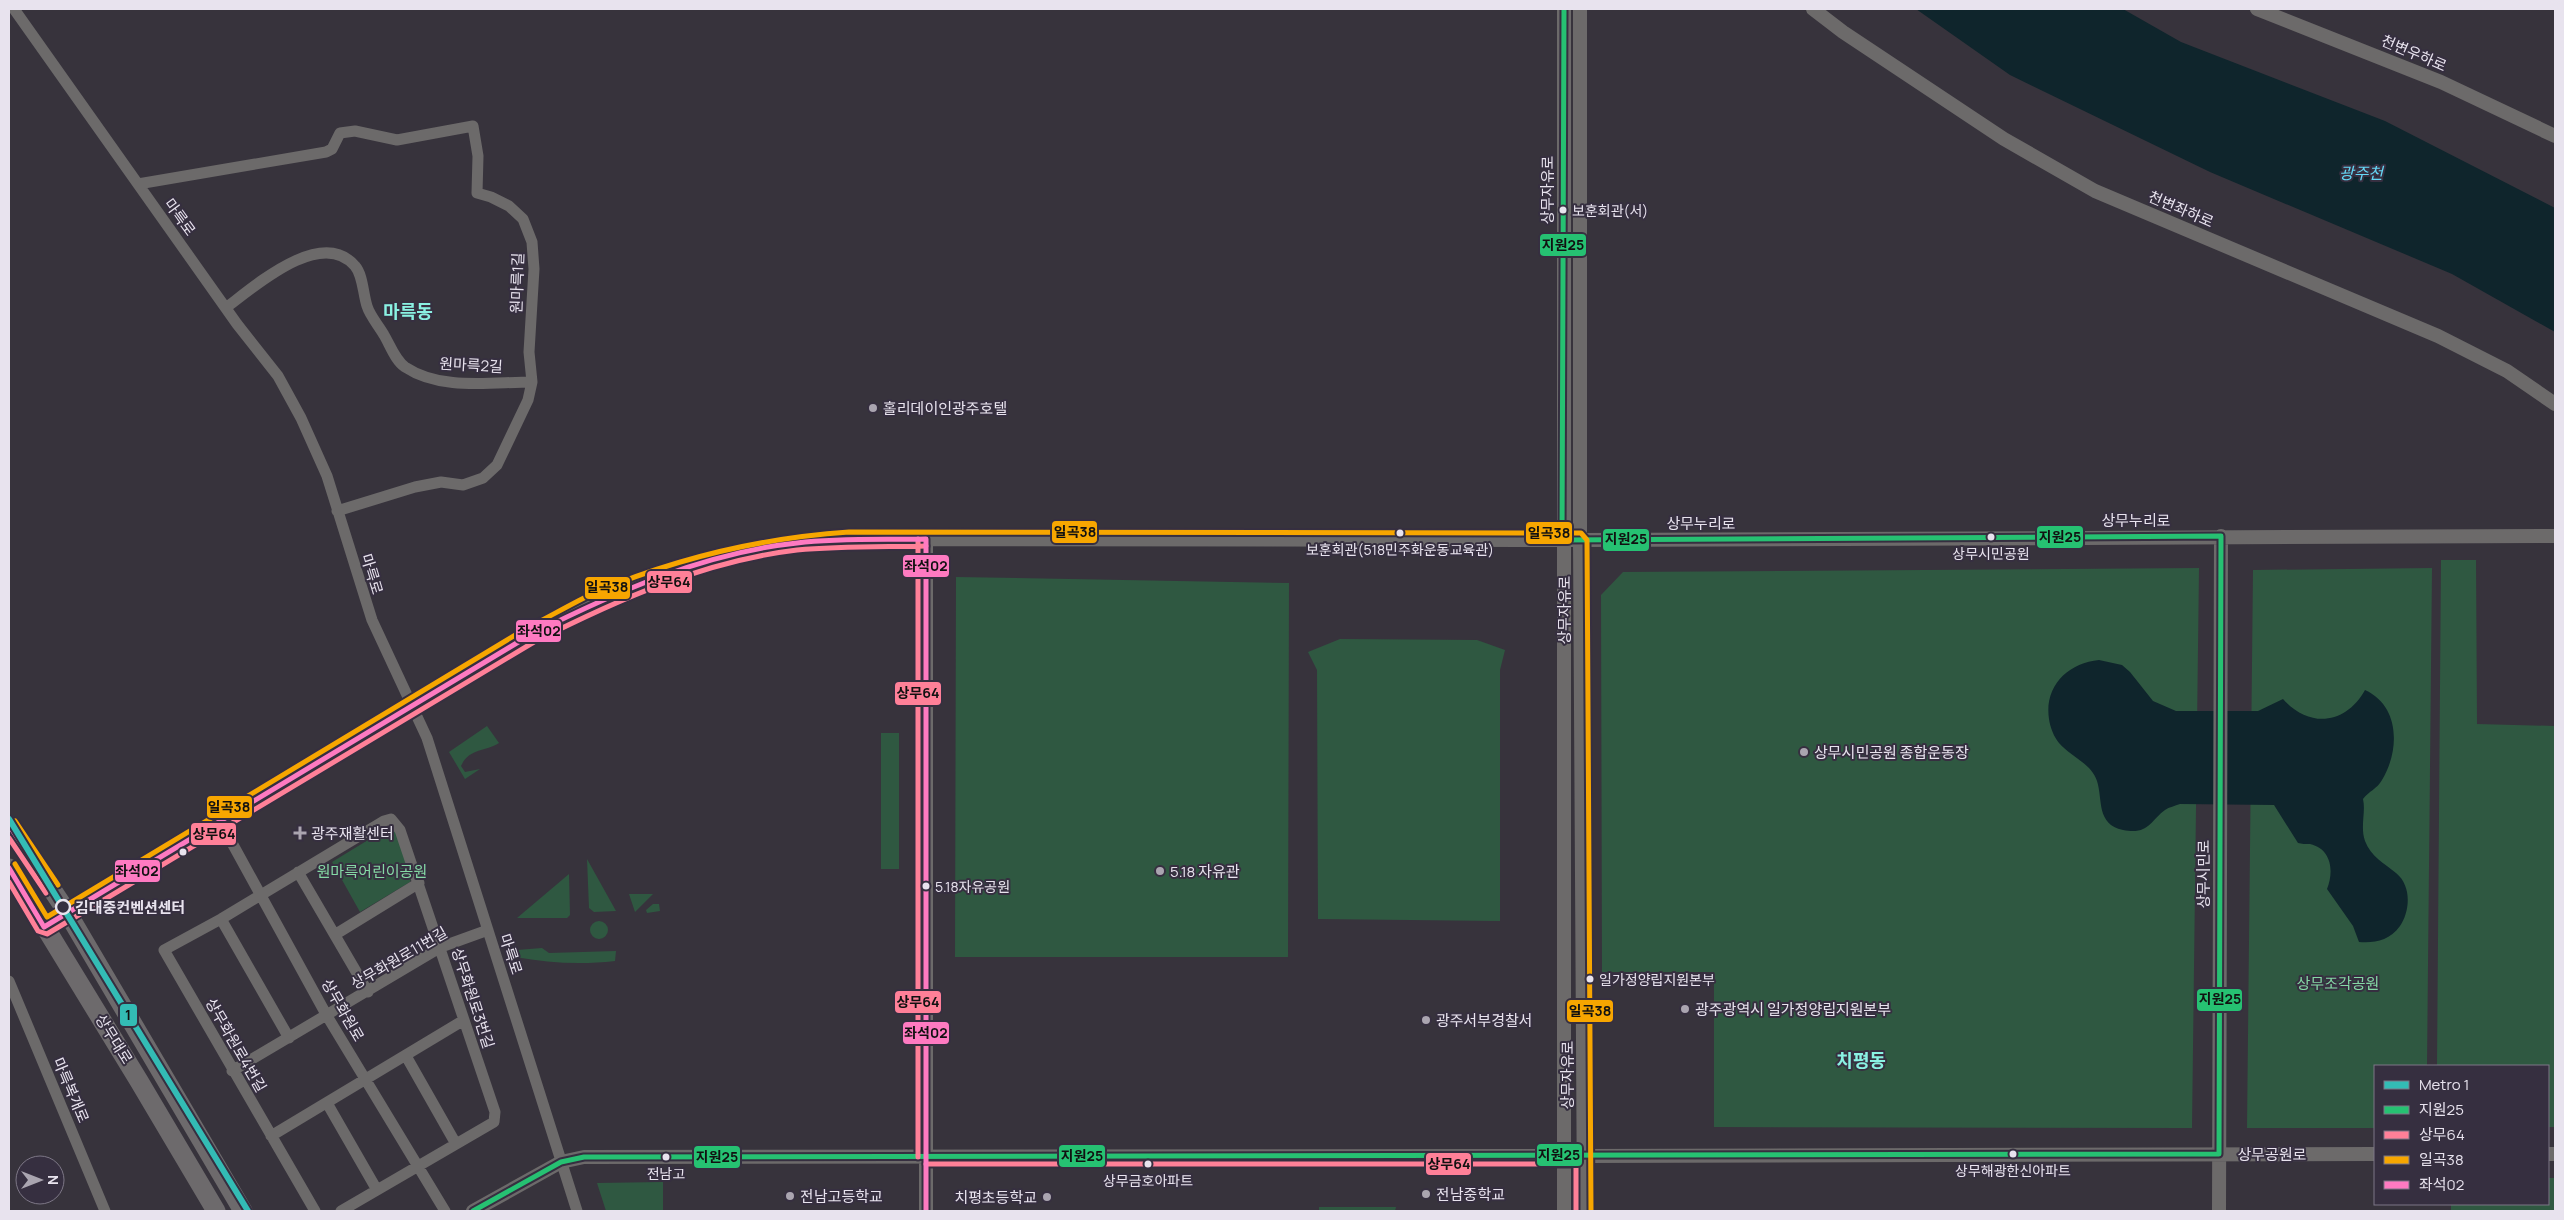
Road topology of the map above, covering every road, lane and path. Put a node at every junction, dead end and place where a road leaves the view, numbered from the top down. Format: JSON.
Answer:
{"nodes":[{"id":1,"x":14,"y":9,"type":"edge"},
{"id":2,"x":1564,"y":9,"type":"edge"},
{"id":3,"x":1580,"y":9,"type":"edge"},
{"id":4,"x":1813,"y":9,"type":"edge"},
{"id":5,"x":2257,"y":9,"type":"edge"},
{"id":6,"x":2555,"y":136,"type":"edge"},
{"id":7,"x":138,"y":184,"type":"junction"},
{"id":8,"x":227,"y":307,"type":"junction"},
{"id":9,"x":532,"y":382,"type":"junction"},
{"id":10,"x":2555,"y":404,"type":"edge"},
{"id":11,"x":337,"y":511,"type":"junction"},
{"id":12,"x":2221,"y":536,"type":"junction"},
{"id":13,"x":2555,"y":536,"type":"edge"},
{"id":14,"x":926,"y":540,"type":"junction"},
{"id":15,"x":1562,"y":540,"type":"junction"},
{"id":16,"x":1580,"y":540,"type":"junction"},
{"id":17,"x":412,"y":707,"type":"junction"},
{"id":18,"x":220,"y":822,"type":"junction"},
{"id":19,"x":9,"y":825,"type":"edge"},
{"id":20,"x":9,"y":868,"type":"edge"},
{"id":21,"x":298,"y":872,"type":"junction"},
{"id":22,"x":419,"y":883,"type":"junction"},
{"id":23,"x":260,"y":895,"type":"junction"},
{"id":24,"x":67,"y":912,"type":"junction"},
{"id":25,"x":221,"y":919,"type":"junction"},
{"id":26,"x":44,"y":927,"type":"junction"},
{"id":27,"x":488,"y":930,"type":"junction"},
{"id":28,"x":336,"y":934,"type":"junction"},
{"id":29,"x":441,"y":947,"type":"junction"},
{"id":30,"x":9,"y":981,"type":"edge"},
{"id":31,"x":368,"y":992,"type":"junction"},
{"id":32,"x":327,"y":1016,"type":"junction"},
{"id":33,"x":464,"y":1020,"type":"junction"},
{"id":34,"x":289,"y":1038,"type":"junction"},
{"id":35,"x":406,"y":1056,"type":"junction"},
{"id":36,"x":232,"y":1071,"type":"junction"},
{"id":37,"x":367,"y":1079,"type":"junction"},
{"id":38,"x":327,"y":1103,"type":"junction"},
{"id":39,"x":271,"y":1136,"type":"junction"},
{"id":40,"x":456,"y":1144,"type":"junction"},
{"id":41,"x":2219,"y":1154,"type":"junction"},
{"id":42,"x":2374,"y":1154,"type":"edge"},
{"id":43,"x":1564,"y":1156,"type":"junction"},
{"id":44,"x":1584,"y":1156,"type":"junction"},
{"id":45,"x":926,"y":1157,"type":"junction"},
{"id":46,"x":561,"y":1162,"type":"junction"},
{"id":47,"x":419,"y":1167,"type":"junction"},
{"id":48,"x":377,"y":1190,"type":"junction"},
{"id":49,"x":105,"y":1211,"type":"edge"},
{"id":50,"x":216,"y":1211,"type":"edge"},
{"id":51,"x":243,"y":1211,"type":"edge"},
{"id":52,"x":315,"y":1211,"type":"edge"},
{"id":53,"x":341,"y":1211,"type":"edge"},
{"id":54,"x":445,"y":1211,"type":"edge"},
{"id":55,"x":473,"y":1211,"type":"edge"},
{"id":56,"x":577,"y":1211,"type":"edge"},
{"id":57,"x":926,"y":1211,"type":"edge"},
{"id":58,"x":1564,"y":1211,"type":"edge"},
{"id":59,"x":1584,"y":1211,"type":"edge"},
{"id":60,"x":2219,"y":1211,"type":"edge"}],
"edges":[{"from":1,"to":7,"type":"street","name":"마륵로"},
{"from":2,"to":15,"type":"street","name":"상무자유로"},
{"from":3,"to":16,"type":"street","name":"상무자유로"},
{"from":4,"to":10,"type":"street","name":"천변좌하로"},
{"from":5,"to":6,"type":"street","name":"천변우하로"},
{"from":7,"to":8,"type":"street","name":"마륵로"},
{"from":7,"to":9,"type":"street","name":"원마륵1길"},
{"from":8,"to":9,"type":"street","name":"원마륵2길"},
{"from":8,"to":11,"type":"street","name":"마륵로"},
{"from":9,"to":11,"type":"street","name":"원마륵1길"},
{"from":11,"to":17,"type":"street","name":"마륵로"},
{"from":12,"to":13,"type":"street","name":"상무누리로"},
{"from":12,"to":16,"type":"street","name":"상무누리로"},
{"from":12,"to":41,"type":"street","name":"상무시민로"},
{"from":14,"to":15,"type":"street","name":"상무누리로"},
{"from":14,"to":17,"type":"street","name":"상무누리로"},
{"from":14,"to":45,"type":"street"},
{"from":15,"to":16,"type":"street","name":"상무누리로"},
{"from":15,"to":43,"type":"street","name":"상무자유로"},
{"from":16,"to":44,"type":"street","name":"상무자유로"},
{"from":17,"to":18,"type":"street","name":"상무누리로"},
{"from":17,"to":27,"type":"street","name":"마륵로"},
{"from":18,"to":23,"type":"street","name":"상무화원로"},
{"from":18,"to":24,"type":"street","name":"상무누리로"},
{"from":19,"to":24,"type":"main road","name":"상무대로"},
{"from":20,"to":26,"type":"main road","name":"상무대로"},
{"from":21,"to":22,"type":"street","name":"상무화원로3번길"},
{"from":21,"to":23,"type":"street","name":"상무화원로3번길"},
{"from":21,"to":28,"type":"street"},
{"from":22,"to":28,"type":"street"},
{"from":22,"to":29,"type":"street","name":"상무화원로3번길"},
{"from":23,"to":25,"type":"street","name":"상무화원로4번길"},
{"from":23,"to":32,"type":"street","name":"상무화원로"},
{"from":24,"to":26,"type":"street","name":"상무누리로"},
{"from":24,"to":51,"type":"main road","name":"상무대로"},
{"from":25,"to":34,"type":"street"},
{"from":25,"to":36,"type":"street","name":"상무화원로4번길"},
{"from":26,"to":50,"type":"main road","name":"상무대로"},
{"from":27,"to":29,"type":"street","name":"상무화원로11번길"},
{"from":27,"to":46,"type":"street","name":"마륵로"},
{"from":28,"to":31,"type":"street"},
{"from":29,"to":31,"type":"street","name":"상무화원로11번길"},
{"from":29,"to":33,"type":"street","name":"상무화원로3번길"},
{"from":30,"to":49,"type":"street","name":"마륵복개로"},
{"from":31,"to":32,"type":"street","name":"상무화원로11번길"},
{"from":32,"to":34,"type":"street","name":"상무화원로11번길"},
{"from":32,"to":37,"type":"street","name":"상무화원로"},
{"from":33,"to":35,"type":"street"},
{"from":33,"to":40,"type":"street","name":"상무화원로3번길"},
{"from":34,"to":36,"type":"street","name":"상무화원로11번길"},
{"from":35,"to":37,"type":"street"},
{"from":35,"to":40,"type":"street"},
{"from":36,"to":39,"type":"street","name":"상무화원로4번길"},
{"from":37,"to":38,"type":"street"},
{"from":37,"to":47,"type":"street","name":"상무화원로"},
{"from":38,"to":39,"type":"street"},
{"from":38,"to":48,"type":"street"},
{"from":39,"to":52,"type":"street","name":"상무화원로4번길"},
{"from":40,"to":47,"type":"street"},
{"from":41,"to":42,"type":"street","name":"상무공원로"},
{"from":41,"to":44,"type":"street","name":"상무공원로"},
{"from":41,"to":60,"type":"street","name":"상무시민로"},
{"from":43,"to":44,"type":"main road","name":"상무공원로"},
{"from":43,"to":45,"type":"street","name":"상무공원로"},
{"from":43,"to":58,"type":"street","name":"상무자유로"},
{"from":44,"to":59,"type":"street","name":"상무자유로"},
{"from":45,"to":46,"type":"street","name":"상무공원로"},
{"from":45,"to":57,"type":"street"},
{"from":46,"to":55,"type":"street","name":"상무공원로"},
{"from":46,"to":56,"type":"street","name":"마륵로"},
{"from":47,"to":48,"type":"street"},
{"from":47,"to":54,"type":"street","name":"상무화원로"},
{"from":48,"to":53,"type":"street"}]}
